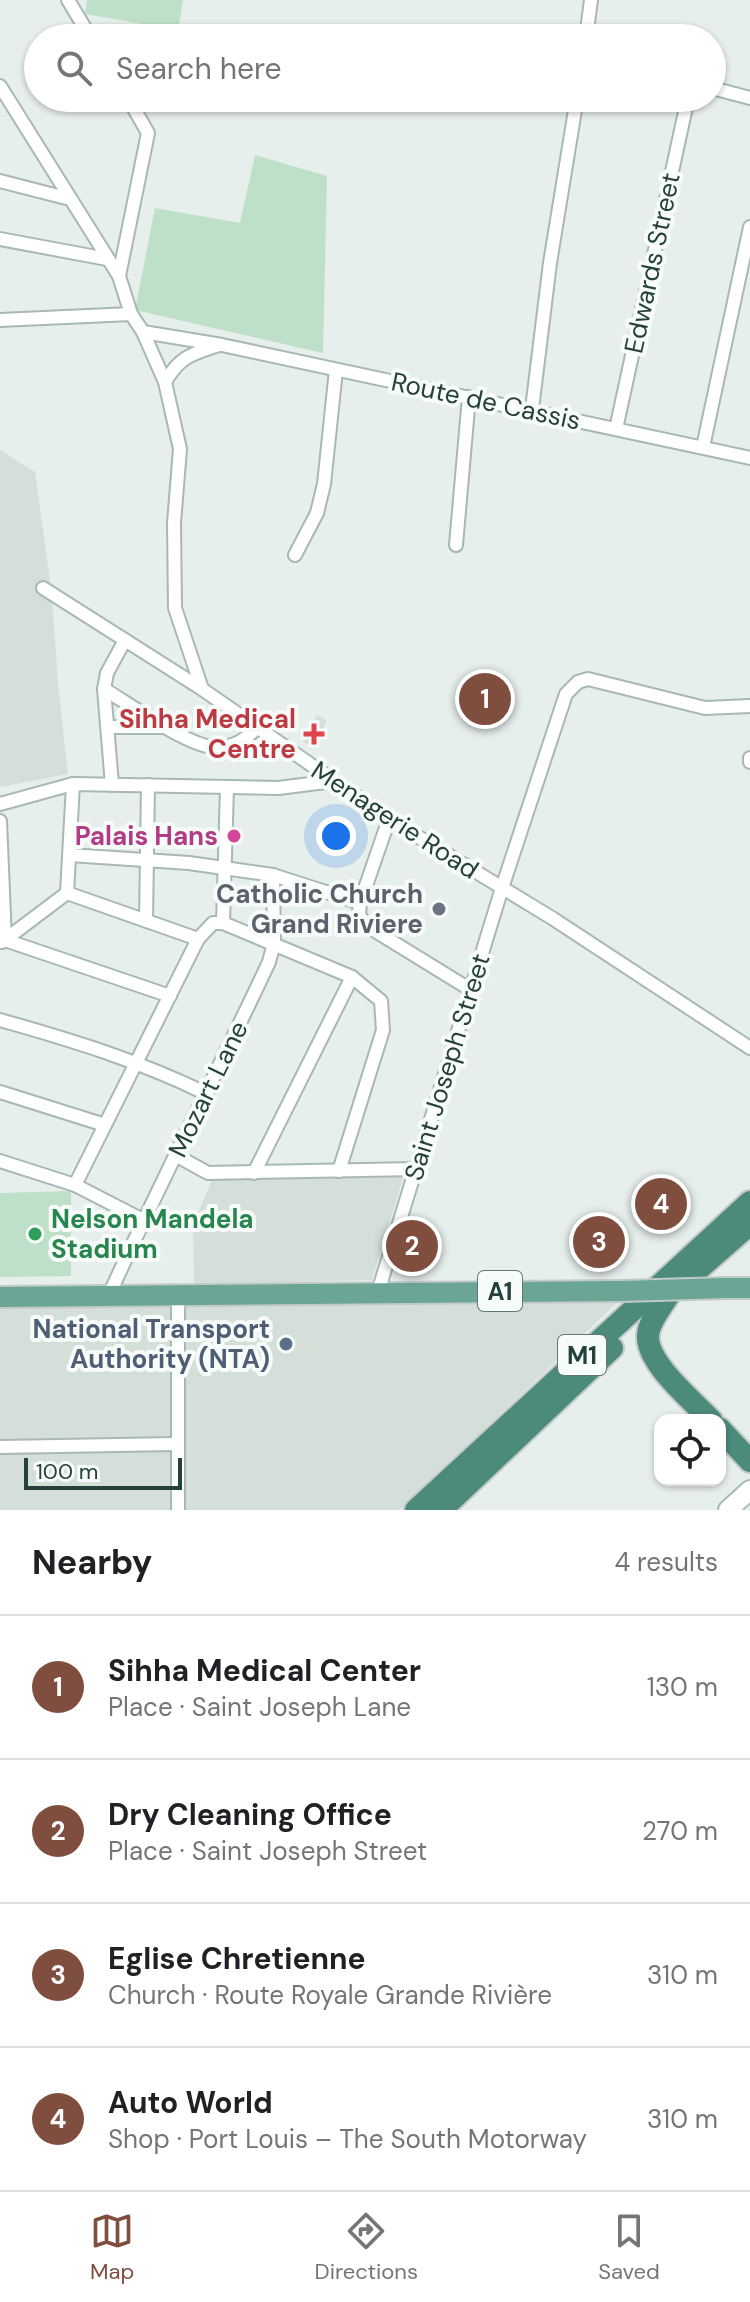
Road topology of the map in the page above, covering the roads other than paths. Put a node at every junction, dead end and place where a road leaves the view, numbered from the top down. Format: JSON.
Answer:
{"nodes":[{"id":1,"x":68,"y":0,"type":"edge"},
{"id":2,"x":591,"y":0,"type":"edge"},
{"id":3,"x":83,"y":24,"type":"edge"},
{"id":4,"x":588,"y":24,"type":"edge"},
{"id":5,"x":0,"y":86,"type":"edge"},
{"id":6,"x":726,"y":92,"type":"edge"},
{"id":7,"x":750,"y":98,"type":"edge"},
{"id":8,"x":136,"y":112,"type":"edge"},
{"id":9,"x":575,"y":112,"type":"edge"},
{"id":10,"x":685,"y":112,"type":"edge"},
{"id":11,"x":0,"y":181,"type":"edge"},
{"id":12,"x":70,"y":199,"type":"junction"},
{"id":13,"x":750,"y":227,"type":"edge"},
{"id":14,"x":0,"y":239,"type":"edge"},
{"id":15,"x":107,"y":259,"type":"junction"},
{"id":16,"x":119,"y":276,"type":"junction"},
{"id":17,"x":131,"y":314,"type":"junction"},
{"id":18,"x":0,"y":320,"type":"edge"},
{"id":19,"x":143,"y":332,"type":"junction"},
{"id":20,"x":222,"y":345,"type":"junction"},
{"id":21,"x":336,"y":370,"type":"junction"},
{"id":22,"x":165,"y":382,"type":"junction"},
{"id":23,"x":469,"y":397,"type":"junction"},
{"id":24,"x":532,"y":409,"type":"junction"},
{"id":25,"x":616,"y":429,"type":"junction"},
{"id":26,"x":703,"y":447,"type":"junction"},
{"id":27,"x":750,"y":458,"type":"edge"},
{"id":28,"x":456,"y":545,"type":"dead end"},
{"id":29,"x":295,"y":555,"type":"dead end"},
{"id":30,"x":43,"y":588,"type":"dead end"},
{"id":31,"x":125,"y":640,"type":"junction"},
{"id":32,"x":104,"y":689,"type":"junction"},
{"id":33,"x":202,"y":689,"type":"junction"},
{"id":34,"x":750,"y":706,"type":"edge"},
{"id":35,"x":108,"y":727,"type":"junction"},
{"id":36,"x":169,"y":727,"type":"junction"},
{"id":37,"x":256,"y":728,"type":"junction"},
{"id":38,"x":334,"y":781,"type":"junction"},
{"id":39,"x":73,"y":784,"type":"junction"},
{"id":40,"x":112,"y":785,"type":"junction"},
{"id":41,"x":148,"y":785,"type":"junction"},
{"id":42,"x":227,"y":787,"type":"junction"},
{"id":43,"x":0,"y":804,"type":"edge"},
{"id":44,"x":389,"y":819,"type":"junction"},
{"id":45,"x":0,"y":821,"type":"edge"},
{"id":46,"x":70,"y":855,"type":"junction"},
{"id":47,"x":147,"y":860,"type":"junction"},
{"id":48,"x":224,"y":868,"type":"junction"},
{"id":49,"x":273,"y":875,"type":"junction"},
{"id":50,"x":502,"y":888,"type":"junction"},
{"id":51,"x":67,"y":893,"type":"junction"},
{"id":52,"x":360,"y":903,"type":"junction"},
{"id":53,"x":146,"y":921,"type":"junction"},
{"id":54,"x":218,"y":923,"type":"junction"},
{"id":55,"x":198,"y":939,"type":"junction"},
{"id":56,"x":3,"y":942,"type":"edge"},
{"id":57,"x":274,"y":943,"type":"junction"},
{"id":58,"x":352,"y":977,"type":"junction"},
{"id":59,"x":471,"y":990,"type":"junction"},
{"id":60,"x":170,"y":996,"type":"junction"},
{"id":61,"x":0,"y":1020,"type":"edge"},
{"id":62,"x":750,"y":1048,"type":"edge"},
{"id":63,"x":138,"y":1062,"type":"junction"},
{"id":64,"x":0,"y":1092,"type":"edge"},
{"id":65,"x":207,"y":1094,"type":"junction"},
{"id":66,"x":105,"y":1125,"type":"junction"},
{"id":67,"x":177,"y":1156,"type":"junction"},
{"id":68,"x":0,"y":1161,"type":"edge"},
{"id":69,"x":416,"y":1169,"type":"junction"},
{"id":70,"x":339,"y":1171,"type":"junction"},
{"id":71,"x":254,"y":1173,"type":"junction"},
{"id":72,"x":75,"y":1185,"type":"junction"},
{"id":73,"x":750,"y":1202,"type":"edge"},
{"id":74,"x":143,"y":1220,"type":"junction"},
{"id":75,"x":750,"y":1224,"type":"edge"},
{"id":76,"x":750,"y":1288,"type":"edge"},
{"id":77,"x":378,"y":1292,"type":"junction"},
{"id":78,"x":178,"y":1294,"type":"junction"},
{"id":79,"x":109,"y":1295,"type":"junction"},
{"id":80,"x":668,"y":1296,"type":"junction"},
{"id":81,"x":0,"y":1297,"type":"edge"},
{"id":82,"x":705,"y":1414,"type":"edge"},
{"id":83,"x":726,"y":1435,"type":"edge"},
{"id":84,"x":176,"y":1444,"type":"junction"},
{"id":85,"x":0,"y":1447,"type":"edge"},
{"id":86,"x":750,"y":1461,"type":"edge"},
{"id":87,"x":750,"y":1490,"type":"edge"},
{"id":88,"x":178,"y":1510,"type":"edge"},
{"id":89,"x":416,"y":1510,"type":"edge"},
{"id":90,"x":441,"y":1510,"type":"edge"},
{"id":91,"x":728,"y":1510,"type":"edge"}],
"edges":[{"from":1,"to":3,"type":"street"},
{"from":2,"to":4,"type":"street"},
{"from":5,"to":12,"type":"street"},
{"from":6,"to":7,"type":"street"},
{"from":8,"to":16,"type":"street"},
{"from":9,"to":24,"type":"street"},
{"from":10,"to":25,"type":"street","name":"Edwards Street"},
{"from":11,"to":12,"type":"street"},
{"from":12,"to":15,"type":"street"},
{"from":13,"to":26,"type":"street"},
{"from":14,"to":15,"type":"street"},
{"from":15,"to":16,"type":"street"},
{"from":16,"to":17,"type":"street"},
{"from":17,"to":18,"type":"street"},
{"from":17,"to":19,"type":"street"},
{"from":19,"to":20,"type":"street","name":"Route de Cassis"},
{"from":19,"to":22,"type":"street"},
{"from":20,"to":21,"type":"street","name":"Route de Cassis"},
{"from":20,"to":22,"type":"street"},
{"from":21,"to":23,"type":"street","name":"Route de Cassis"},
{"from":21,"to":29,"type":"street"},
{"from":22,"to":33,"type":"street"},
{"from":23,"to":24,"type":"street","name":"Route de Cassis"},
{"from":23,"to":28,"type":"street"},
{"from":24,"to":25,"type":"street","name":"Route de Cassis"},
{"from":25,"to":26,"type":"street","name":"Route de Cassis"},
{"from":26,"to":27,"type":"street","name":"Route de Cassis"},
{"from":30,"to":31,"type":"street","name":"Menagerie Road"},
{"from":31,"to":32,"type":"street"},
{"from":31,"to":33,"type":"street","name":"Menagerie Road"},
{"from":32,"to":35,"type":"street"},
{"from":32,"to":36,"type":"street"},
{"from":33,"to":37,"type":"street","name":"Menagerie Road"},
{"from":34,"to":50,"type":"street","name":"Saint Joseph Street"},
{"from":35,"to":36,"type":"street"},
{"from":35,"to":40,"type":"street"},
{"from":36,"to":37,"type":"street"},
{"from":37,"to":38,"type":"street","name":"Menagerie Road"},
{"from":38,"to":42,"type":"street"},
{"from":38,"to":44,"type":"street","name":"Menagerie Road"},
{"from":39,"to":40,"type":"street"},
{"from":39,"to":43,"type":"street"},
{"from":39,"to":46,"type":"street"},
{"from":40,"to":41,"type":"street"},
{"from":41,"to":42,"type":"street"},
{"from":41,"to":47,"type":"street"},
{"from":42,"to":48,"type":"street"},
{"from":44,"to":50,"type":"street","name":"Menagerie Road"},
{"from":44,"to":52,"type":"street"},
{"from":45,"to":56,"type":"street"},
{"from":46,"to":47,"type":"street"},
{"from":46,"to":51,"type":"street"},
{"from":47,"to":48,"type":"street"},
{"from":47,"to":53,"type":"street"},
{"from":48,"to":49,"type":"street"},
{"from":48,"to":54,"type":"street"},
{"from":49,"to":52,"type":"street"},
{"from":49,"to":57,"type":"street","name":"Mozart Lane"},
{"from":50,"to":59,"type":"street","name":"Saint Joseph Street"},
{"from":50,"to":62,"type":"street","name":"Menagerie Road"},
{"from":51,"to":53,"type":"street"},
{"from":51,"to":56,"type":"street"},
{"from":52,"to":59,"type":"street"},
{"from":53,"to":55,"type":"street"},
{"from":54,"to":55,"type":"street"},
{"from":54,"to":57,"type":"street"},
{"from":55,"to":60,"type":"street"},
{"from":56,"to":60,"type":"street"},
{"from":57,"to":58,"type":"street"},
{"from":57,"to":65,"type":"street","name":"Mozart Lane"},
{"from":58,"to":70,"type":"street"},
{"from":58,"to":71,"type":"street"},
{"from":59,"to":69,"type":"street","name":"Saint Joseph Street"},
{"from":60,"to":63,"type":"street"},
{"from":61,"to":63,"type":"street"},
{"from":63,"to":65,"type":"street"},
{"from":63,"to":66,"type":"street"},
{"from":64,"to":66,"type":"street"},
{"from":65,"to":67,"type":"street","name":"Mozart Lane"},
{"from":66,"to":72,"type":"street"},
{"from":67,"to":71,"type":"street"},
{"from":67,"to":74,"type":"street","name":"Mozart Lane"},
{"from":68,"to":72,"type":"street"},
{"from":69,"to":70,"type":"street"},
{"from":69,"to":77,"type":"street","name":"Saint Joseph Street"},
{"from":70,"to":71,"type":"street"},
{"from":72,"to":74,"type":"street"},
{"from":73,"to":89,"type":"highway","number":"M1"},
{"from":74,"to":79,"type":"street","name":"Mozart Lane"},
{"from":75,"to":80,"type":"highway","number":"M1"},
{"from":76,"to":77,"type":"main road","number":"A1","bridge":true},
{"from":77,"to":78,"type":"main road","number":"A1"},
{"from":78,"to":79,"type":"main road","number":"A1"},
{"from":78,"to":84,"type":"street"},
{"from":79,"to":81,"type":"main road","number":"A1"},
{"from":80,"to":82,"type":"highway"},
{"from":80,"to":90,"type":"highway","number":"M1"},
{"from":83,"to":86,"type":"highway"},
{"from":84,"to":85,"type":"street"},
{"from":84,"to":88,"type":"street"},
{"from":87,"to":91,"type":"main road"}]}
